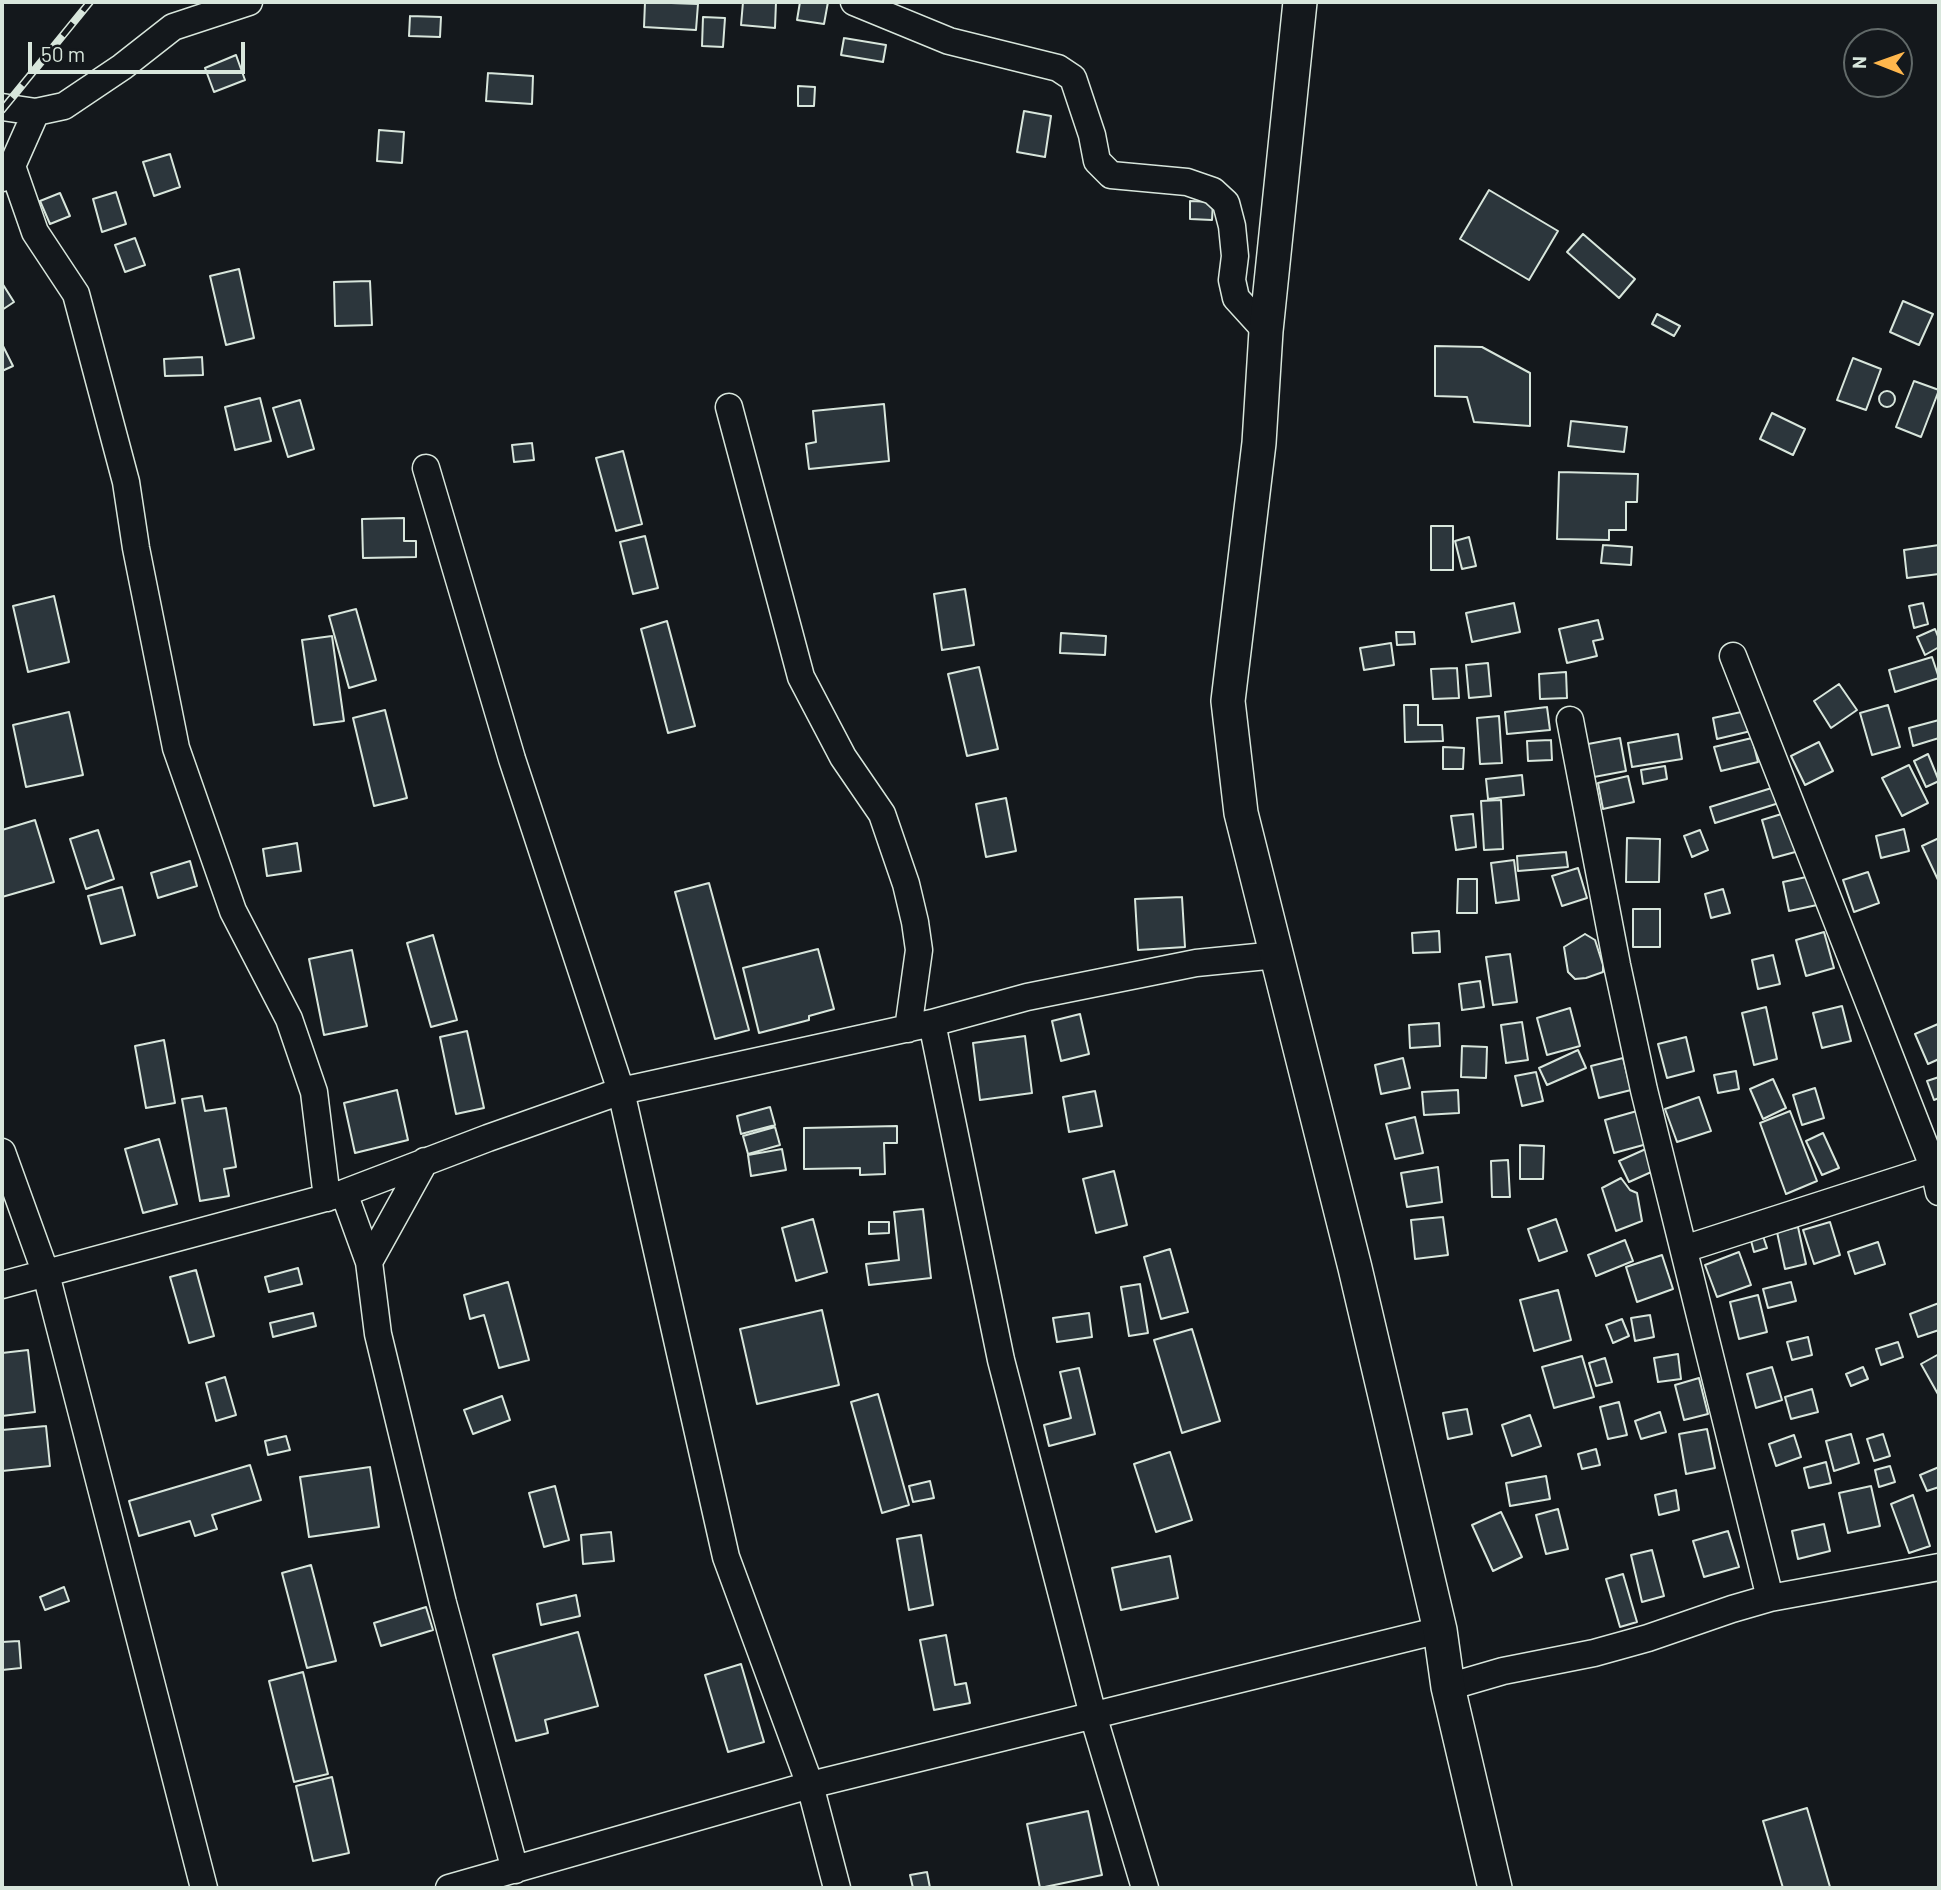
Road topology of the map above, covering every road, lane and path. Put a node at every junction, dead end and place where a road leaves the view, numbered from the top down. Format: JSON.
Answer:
{"nodes":[{"id":1,"x":249,"y":2,"type":"edge"},
{"id":2,"x":854,"y":2,"type":"edge"},
{"id":3,"x":1300,"y":2,"type":"edge"},
{"id":4,"x":2,"y":107,"type":"edge"},
{"id":5,"x":36,"y":112,"type":"junction"},
{"id":6,"x":7,"y":172,"type":"edge"},
{"id":7,"x":1266,"y":331,"type":"junction"},
{"id":8,"x":729,"y":407,"type":"dead end"},
{"id":9,"x":426,"y":468,"type":"dead end"},
{"id":10,"x":1733,"y":656,"type":"dead end"},
{"id":11,"x":1570,"y":720,"type":"dead end"},
{"id":12,"x":1277,"y":955,"type":"junction"},
{"id":13,"x":920,"y":1026,"type":"junction"},
{"id":14,"x":621,"y":1091,"type":"junction"},
{"id":15,"x":2,"y":1152,"type":"edge"},
{"id":16,"x":425,"y":1161,"type":"junction"},
{"id":17,"x":1938,"y":1176,"type":"edge"},
{"id":18,"x":335,"y":1195,"type":"junction"},
{"id":19,"x":1684,"y":1249,"type":"junction"},
{"id":20,"x":369,"y":1262,"type":"junction"},
{"id":21,"x":46,"y":1274,"type":"junction"},
{"id":22,"x":2,"y":1285,"type":"edge"},
{"id":23,"x":1939,"y":1567,"type":"edge"},
{"id":24,"x":1770,"y":1598,"type":"junction"},
{"id":25,"x":1440,"y":1630,"type":"junction"},
{"id":26,"x":1448,"y":1687,"type":"junction"},
{"id":27,"x":1093,"y":1715,"type":"junction"},
{"id":28,"x":810,"y":1785,"type":"junction"},
{"id":29,"x":505,"y":1878,"type":"edge"},
{"id":30,"x":204,"y":1888,"type":"edge"},
{"id":31,"x":449,"y":1888,"type":"edge"},
{"id":32,"x":837,"y":1888,"type":"edge"},
{"id":33,"x":1145,"y":1888,"type":"edge"},
{"id":34,"x":1495,"y":1888,"type":"edge"}],
"edges":[{"from":1,"to":5,"type":"street"},
{"from":2,"to":7,"type":"street"},
{"from":3,"to":7,"type":"street"},
{"from":4,"to":5,"type":"street"},
{"from":5,"to":6,"type":"street"},
{"from":6,"to":18,"type":"street"},
{"from":7,"to":12,"type":"street"},
{"from":8,"to":13,"type":"street"},
{"from":9,"to":14,"type":"street"},
{"from":10,"to":17,"type":"street"},
{"from":11,"to":19,"type":"street"},
{"from":12,"to":13,"type":"street"},
{"from":12,"to":25,"type":"street"},
{"from":13,"to":14,"type":"street"},
{"from":13,"to":27,"type":"street"},
{"from":14,"to":16,"type":"street"},
{"from":14,"to":28,"type":"street"},
{"from":15,"to":21,"type":"street"},
{"from":16,"to":18,"type":"street"},
{"from":16,"to":20,"type":"street"},
{"from":17,"to":19,"type":"street"},
{"from":18,"to":20,"type":"street"},
{"from":18,"to":21,"type":"street"},
{"from":19,"to":24,"type":"street"},
{"from":20,"to":29,"type":"street"},
{"from":21,"to":22,"type":"street"},
{"from":21,"to":30,"type":"street"},
{"from":23,"to":24,"type":"street"},
{"from":24,"to":26,"type":"street"},
{"from":25,"to":26,"type":"street"},
{"from":25,"to":27,"type":"street"},
{"from":26,"to":34,"type":"street"},
{"from":27,"to":28,"type":"street"},
{"from":27,"to":33,"type":"street"},
{"from":28,"to":29,"type":"street"},
{"from":28,"to":32,"type":"street"},
{"from":29,"to":31,"type":"street"}]}
